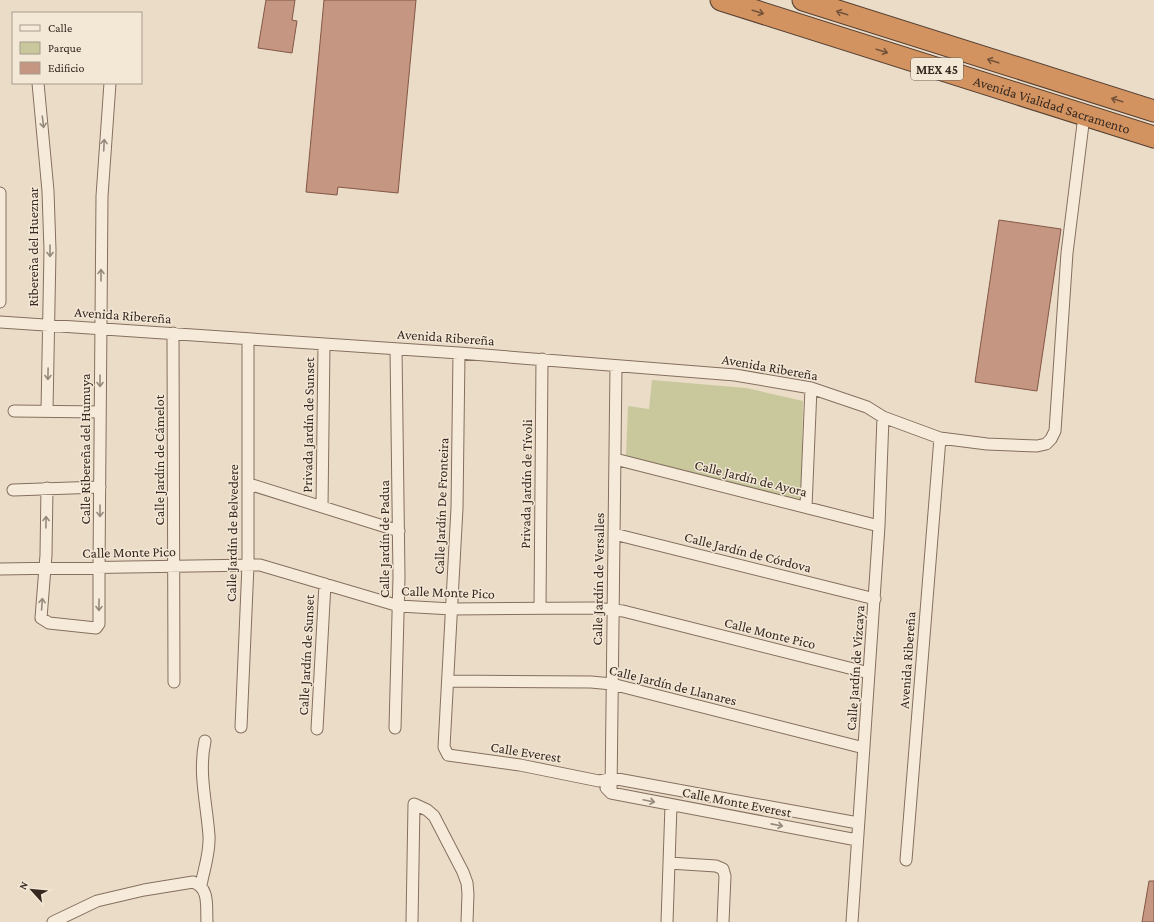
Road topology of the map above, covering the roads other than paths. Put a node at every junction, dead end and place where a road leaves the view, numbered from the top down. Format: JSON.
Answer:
{"nodes":[{"id":1,"x":721,"y":0,"type":"edge"},
{"id":2,"x":803,"y":0,"type":"edge"},
{"id":3,"x":38,"y":84,"type":"edge"},
{"id":4,"x":110,"y":84,"type":"edge"},
{"id":5,"x":1154,"y":111,"type":"edge"},
{"id":6,"x":1084,"y":116,"type":"junction"},
{"id":7,"x":1154,"y":137,"type":"edge"},
{"id":8,"x":0,"y":194,"type":"edge"},
{"id":9,"x":0,"y":302,"type":"edge"},
{"id":10,"x":0,"y":322,"type":"edge"},
{"id":11,"x":48,"y":325,"type":"junction"},
{"id":12,"x":101,"y":328,"type":"junction"},
{"id":13,"x":173,"y":333,"type":"junction"},
{"id":14,"x":248,"y":339,"type":"junction"},
{"id":15,"x":324,"y":344,"type":"junction"},
{"id":16,"x":396,"y":349,"type":"junction"},
{"id":17,"x":459,"y":353,"type":"junction"},
{"id":18,"x":542,"y":359,"type":"junction"},
{"id":19,"x":616,"y":366,"type":"junction"},
{"id":20,"x":811,"y":388,"type":"junction"},
{"id":21,"x":14,"y":411,"type":"dead end"},
{"id":22,"x":47,"y":411,"type":"junction"},
{"id":23,"x":100,"y":412,"type":"junction"},
{"id":24,"x":883,"y":416,"type":"junction"},
{"id":25,"x":940,"y":438,"type":"junction"},
{"id":26,"x":615,"y":459,"type":"junction"},
{"id":27,"x":249,"y":484,"type":"junction"},
{"id":28,"x":100,"y":487,"type":"junction"},
{"id":29,"x":47,"y":488,"type":"junction"},
{"id":30,"x":13,"y":490,"type":"dead end"},
{"id":31,"x":322,"y":507,"type":"junction"},
{"id":32,"x":806,"y":507,"type":"junction"},
{"id":33,"x":880,"y":526,"type":"junction"},
{"id":34,"x":399,"y":531,"type":"junction"},
{"id":35,"x":614,"y":534,"type":"junction"},
{"id":36,"x":248,"y":565,"type":"junction"},
{"id":37,"x":174,"y":567,"type":"junction"},
{"id":38,"x":45,"y":568,"type":"junction"},
{"id":39,"x":100,"y":568,"type":"junction"},
{"id":40,"x":0,"y":569,"type":"edge"},
{"id":41,"x":325,"y":584,"type":"junction"},
{"id":42,"x":875,"y":599,"type":"junction"},
{"id":43,"x":399,"y":606,"type":"junction"},
{"id":44,"x":540,"y":608,"type":"junction"},
{"id":45,"x":452,"y":609,"type":"junction"},
{"id":46,"x":613,"y":609,"type":"junction"},
{"id":47,"x":869,"y":673,"type":"junction"},
{"id":48,"x":448,"y":681,"type":"junction"},
{"id":49,"x":174,"y":682,"type":"dead end"},
{"id":50,"x":612,"y":684,"type":"junction"},
{"id":51,"x":241,"y":727,"type":"dead end"},
{"id":52,"x":395,"y":728,"type":"dead end"},
{"id":53,"x":317,"y":729,"type":"dead end"},
{"id":54,"x":205,"y":741,"type":"dead end"},
{"id":55,"x":864,"y":748,"type":"junction"},
{"id":56,"x":448,"y":755,"type":"joint"},
{"id":57,"x":612,"y":778,"type":"junction"},
{"id":58,"x":599,"y":781,"type":"junction"},
{"id":59,"x":611,"y":793,"type":"junction"},
{"id":60,"x":671,"y":805,"type":"junction"},
{"id":61,"x":858,"y":823,"type":"junction"},
{"id":62,"x":857,"y":840,"type":"junction"},
{"id":63,"x":906,"y":860,"type":"dead end"},
{"id":64,"x":669,"y":863,"type":"junction"},
{"id":65,"x":200,"y":885,"type":"junction"},
{"id":66,"x":52,"y":922,"type":"edge"},
{"id":67,"x":207,"y":922,"type":"edge"},
{"id":68,"x":412,"y":922,"type":"edge"},
{"id":69,"x":467,"y":922,"type":"edge"},
{"id":70,"x":667,"y":922,"type":"edge"},
{"id":71,"x":723,"y":922,"type":"edge"},
{"id":72,"x":852,"y":922,"type":"edge"}],
"edges":[{"from":1,"to":6,"type":"highway","name":"Avenida Vialidad Sacramento","number":"MEX 45","one_way":true},
{"from":5,"to":2,"type":"highway","name":"Avenida Vialidad Sacramento","number":"MEX 45","one_way":true},
{"from":3,"to":11,"type":"street","name":"Ribereña del Hueznar","one_way":true},
{"from":12,"to":4,"type":"street","name":"Calle Ribereña del Humuya","one_way":true},
{"from":6,"to":7,"type":"highway","name":"Avenida Vialidad Sacramento","number":"MEX 45"},
{"from":6,"to":25,"type":"street","name":"Avenida Ribereña"},
{"from":8,"to":9,"type":"street"},
{"from":10,"to":11,"type":"street","name":"Avenida Ribereña"},
{"from":11,"to":12,"type":"street","name":"Avenida Ribereña"},
{"from":11,"to":22,"type":"street","name":"Ribereña del Hueznar","one_way":true},
{"from":12,"to":13,"type":"street","name":"Avenida Ribereña"},
{"from":12,"to":23,"type":"street","name":"Calle Ribereña del Humuya","one_way":true},
{"from":13,"to":14,"type":"street","name":"Avenida Ribereña"},
{"from":13,"to":37,"type":"street","name":"Calle Jardín de Cámelot"},
{"from":14,"to":15,"type":"street","name":"Avenida Ribereña"},
{"from":14,"to":27,"type":"street","name":"Calle Jardín de Belvedere"},
{"from":15,"to":16,"type":"street","name":"Avenida Ribereña"},
{"from":15,"to":31,"type":"street","name":"Privada Jardín de Sunset"},
{"from":16,"to":17,"type":"street","name":"Avenida Ribereña"},
{"from":16,"to":34,"type":"street","name":"Calle Jardín de Padua"},
{"from":17,"to":18,"type":"street","name":"Avenida Ribereña"},
{"from":17,"to":45,"type":"street","name":"Calle Jardín De Fronteira"},
{"from":18,"to":19,"type":"street","name":"Avenida Ribereña"},
{"from":18,"to":44,"type":"street","name":"Privada Jardín de Tívoli"},
{"from":19,"to":20,"type":"street","name":"Avenida Ribereña"},
{"from":19,"to":26,"type":"street","name":"Calle Jardín de Versalles"},
{"from":20,"to":24,"type":"street","name":"Avenida Ribereña"},
{"from":20,"to":32,"type":"street"},
{"from":21,"to":22,"type":"street"},
{"from":22,"to":23,"type":"street"},
{"from":23,"to":28,"type":"street","name":"Calle Ribereña del Humuya"},
{"from":24,"to":25,"type":"street","name":"Avenida Ribereña"},
{"from":24,"to":33,"type":"street","name":"Calle Jardín de Vizcaya"},
{"from":25,"to":63,"type":"street","name":"Avenida Ribereña"},
{"from":26,"to":32,"type":"street","name":"Calle Jardín de Ayora"},
{"from":26,"to":35,"type":"street","name":"Calle Jardín de Versalles"},
{"from":27,"to":31,"type":"street"},
{"from":27,"to":36,"type":"street","name":"Calle Jardín de Belvedere"},
{"from":28,"to":29,"type":"street"},
{"from":28,"to":39,"type":"street","name":"Calle Ribereña del Humuya","one_way":true},
{"from":29,"to":30,"type":"street"},
{"from":38,"to":29,"type":"street","name":"Calle Ribereña del Humuya","one_way":true},
{"from":31,"to":34,"type":"street"},
{"from":32,"to":33,"type":"street","name":"Calle Jardín de Ayora"},
{"from":33,"to":42,"type":"street","name":"Calle Jardín de Vizcaya"},
{"from":34,"to":43,"type":"street","name":"Calle Jardín de Padua"},
{"from":35,"to":42,"type":"street","name":"Calle Jardín de Córdova"},
{"from":35,"to":46,"type":"street","name":"Calle Jardín de Versalles"},
{"from":36,"to":37,"type":"street","name":"Calle Monte Pico"},
{"from":36,"to":41,"type":"street","name":"Calle Monte Pico"},
{"from":36,"to":51,"type":"street","name":"Calle Jardín de Belvedere"},
{"from":37,"to":39,"type":"street","name":"Calle Monte Pico"},
{"from":37,"to":49,"type":"street","name":"Calle Jardín de Cámelot"},
{"from":38,"to":39,"type":"street","name":"Calle Monte Pico"},
{"from":39,"to":38,"type":"street","name":"Calle Ribereña del Humuya","one_way":true},
{"from":38,"to":40,"type":"street","name":"Calle Monte Pico"},
{"from":41,"to":43,"type":"street","name":"Calle Monte Pico"},
{"from":41,"to":53,"type":"street","name":"Calle Jardín de Sunset"},
{"from":42,"to":47,"type":"street","name":"Calle Jardín de Vizcaya"},
{"from":43,"to":45,"type":"street","name":"Calle Monte Pico"},
{"from":43,"to":52,"type":"street","name":"Calle Jardín de Padua"},
{"from":44,"to":45,"type":"street","name":"Calle Monte Pico"},
{"from":44,"to":46,"type":"street","name":"Calle Monte Pico"},
{"from":45,"to":48,"type":"street","name":"Calle Jardín De Fronteira"},
{"from":46,"to":47,"type":"street","name":"Calle Monte Pico"},
{"from":46,"to":50,"type":"street","name":"Calle Jardín de Versalles"},
{"from":47,"to":55,"type":"street","name":"Calle Jardín de Vizcaya"},
{"from":48,"to":50,"type":"street","name":"Calle Jardín de Llanares"},
{"from":48,"to":56,"type":"street","name":"Calle Jardín De Fronteira"},
{"from":50,"to":55,"type":"street","name":"Calle Jardín de Llanares"},
{"from":50,"to":57,"type":"street","name":"Calle Jardín de Versalles"},
{"from":54,"to":65,"type":"street"},
{"from":55,"to":61,"type":"street","name":"Calle Jardín de Vizcaya"},
{"from":56,"to":58,"type":"street","name":"Calle Everest"},
{"from":57,"to":58,"type":"street","name":"Calle Everest"},
{"from":57,"to":59,"type":"street","name":"Calle Jardín de Versalles"},
{"from":57,"to":61,"type":"street","name":"Calle Monte Everest"},
{"from":58,"to":59,"type":"street"},
{"from":59,"to":60,"type":"street","name":"Calle Monte Everest","one_way":true},
{"from":60,"to":62,"type":"street","name":"Calle Monte Everest","one_way":true},
{"from":60,"to":64,"type":"street"},
{"from":61,"to":62,"type":"street","name":"Calle Jardín de Vizcaya"},
{"from":62,"to":72,"type":"street","name":"Calle Jardín de Vizcaya"},
{"from":64,"to":70,"type":"street"},
{"from":64,"to":71,"type":"street"},
{"from":65,"to":66,"type":"street"},
{"from":65,"to":67,"type":"street"},
{"from":68,"to":69,"type":"street"}]}
